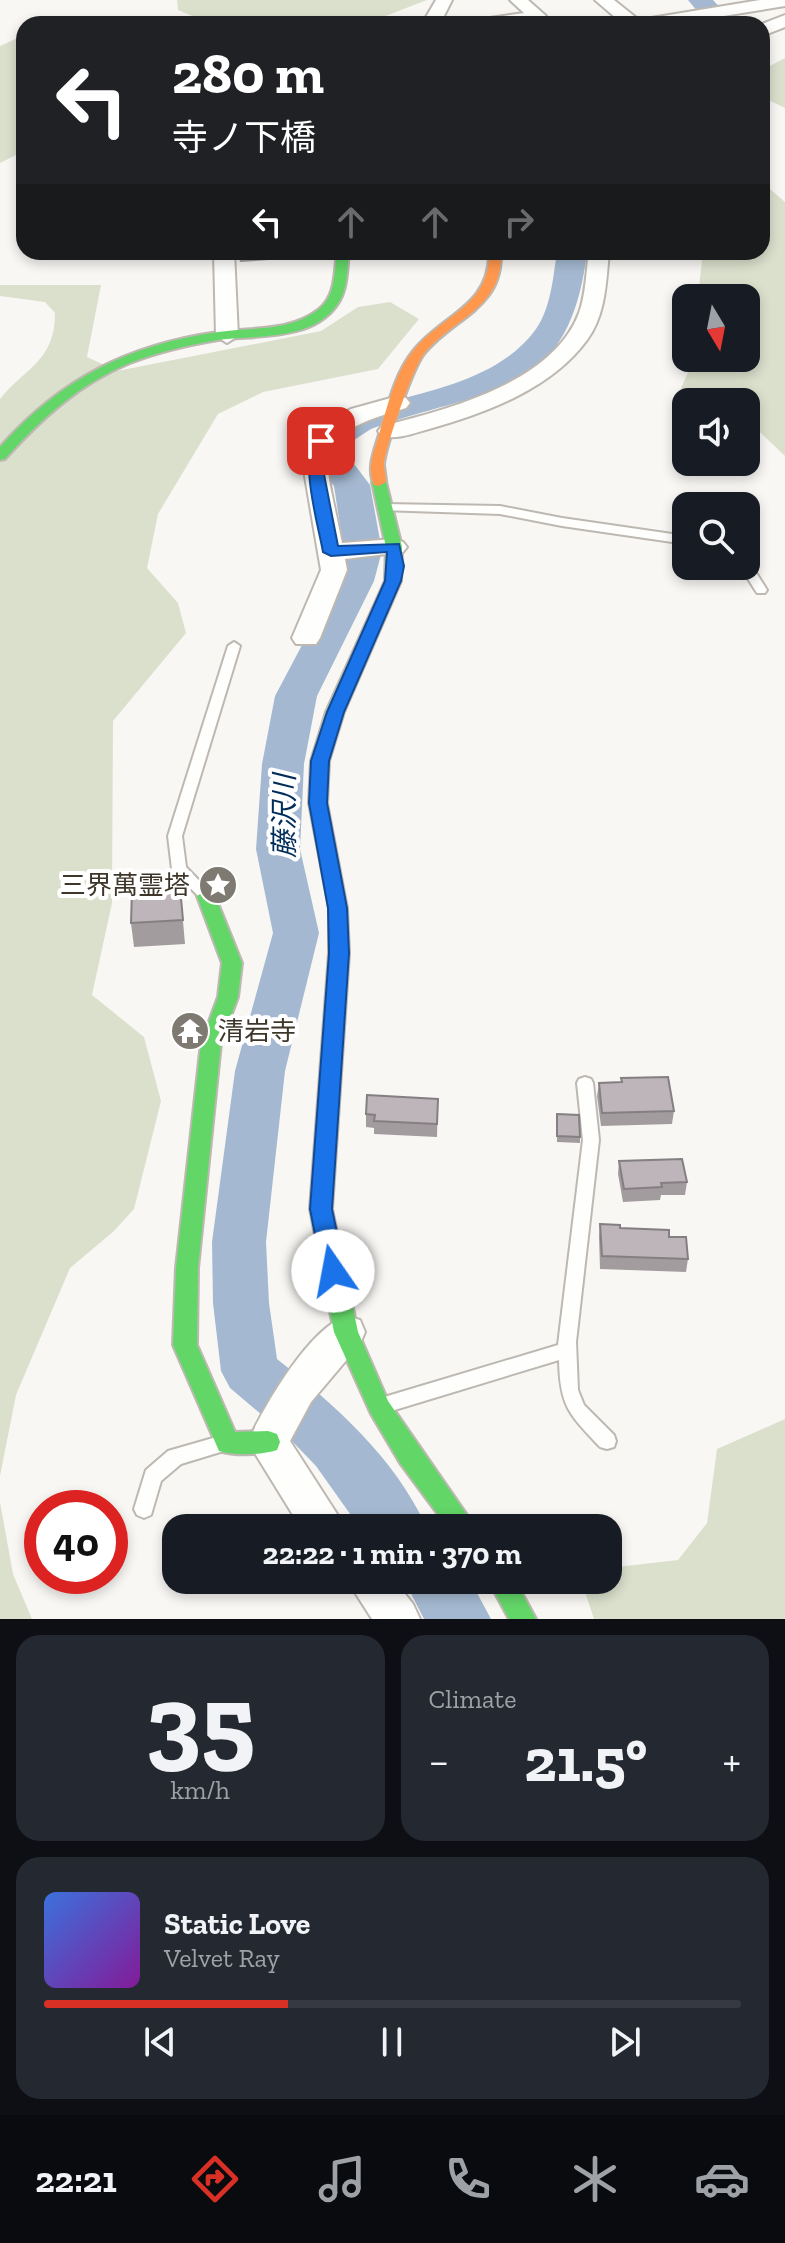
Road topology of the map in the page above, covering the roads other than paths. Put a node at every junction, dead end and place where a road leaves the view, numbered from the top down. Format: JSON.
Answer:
{"nodes":[{"id":1,"x":518,"y":0,"type":"edge"},
{"id":2,"x":603,"y":0,"type":"edge"},
{"id":3,"x":675,"y":0,"type":"edge"},
{"id":4,"x":785,"y":1,"type":"edge"},
{"id":5,"x":727,"y":8,"type":"edge"},
{"id":6,"x":538,"y":16,"type":"edge"},
{"id":7,"x":624,"y":16,"type":"edge"},
{"id":8,"x":695,"y":16,"type":"edge"},
{"id":9,"x":699,"y":16,"type":"edge"},
{"id":10,"x":224,"y":260,"type":"edge"},
{"id":11,"x":342,"y":260,"type":"edge"},
{"id":12,"x":496,"y":260,"type":"edge"},
{"id":13,"x":598,"y":260,"type":"edge"},
{"id":14,"x":227,"y":336,"type":"junction"},
{"id":15,"x":398,"y":403,"type":"junction"},
{"id":16,"x":388,"y":435,"type":"junction"},
{"id":17,"x":0,"y":456,"type":"edge"},
{"id":18,"x":383,"y":508,"type":"junction"},
{"id":19,"x":672,"y":538,"type":"edge"},
{"id":20,"x":386,"y":548,"type":"junction"},
{"id":21,"x":334,"y":551,"type":"junction"},
{"id":22,"x":755,"y":580,"type":"edge"},
{"id":23,"x":761,"y":590,"type":"dead end"},
{"id":24,"x":306,"y":638,"type":"dead end"},
{"id":25,"x":234,"y":646,"type":"dead end"},
{"id":26,"x":206,"y":896,"type":"joint"},
{"id":27,"x":585,"y":1083,"type":"dead end"},
{"id":28,"x":346,"y":1332,"type":"junction"},
{"id":29,"x":567,"y":1350,"type":"junction"},
{"id":30,"x":379,"y":1407,"type":"junction"},
{"id":31,"x":257,"y":1438,"type":"junction"},
{"id":32,"x":607,"y":1441,"type":"dead end"},
{"id":33,"x":144,"y":1509,"type":"dead end"},
{"id":34,"x":314,"y":1514,"type":"edge"},
{"id":35,"x":453,"y":1514,"type":"edge"},
{"id":36,"x":379,"y":1594,"type":"edge"},
{"id":37,"x":509,"y":1594,"type":"edge"},
{"id":38,"x":398,"y":1619,"type":"edge"},
{"id":39,"x":523,"y":1619,"type":"edge"}],
"edges":[{"from":1,"to":6,"type":"street"},
{"from":2,"to":7,"type":"street"},
{"from":3,"to":8,"type":"street"},
{"from":4,"to":5,"type":"street"},
{"from":5,"to":9,"type":"street"},
{"from":10,"to":14,"type":"street"},
{"from":11,"to":14,"type":"street"},
{"from":12,"to":15,"type":"street"},
{"from":13,"to":16,"type":"street"},
{"from":14,"to":17,"type":"street"},
{"from":15,"to":16,"type":"street"},
{"from":15,"to":21,"type":"street"},
{"from":16,"to":18,"type":"street"},
{"from":18,"to":19,"type":"lane"},
{"from":18,"to":20,"type":"street"},
{"from":20,"to":21,"type":"street"},
{"from":20,"to":28,"type":"street"},
{"from":21,"to":24,"type":"street"},
{"from":22,"to":23,"type":"lane"},
{"from":25,"to":26,"type":"lane"},
{"from":26,"to":31,"type":"street"},
{"from":27,"to":29,"type":"lane"},
{"from":28,"to":30,"type":"street"},
{"from":28,"to":31,"type":"street"},
{"from":29,"to":30,"type":"lane"},
{"from":29,"to":32,"type":"lane"},
{"from":30,"to":35,"type":"street"},
{"from":31,"to":33,"type":"lane"},
{"from":31,"to":34,"type":"street"},
{"from":36,"to":38,"type":"street"},
{"from":37,"to":39,"type":"street"}]}
